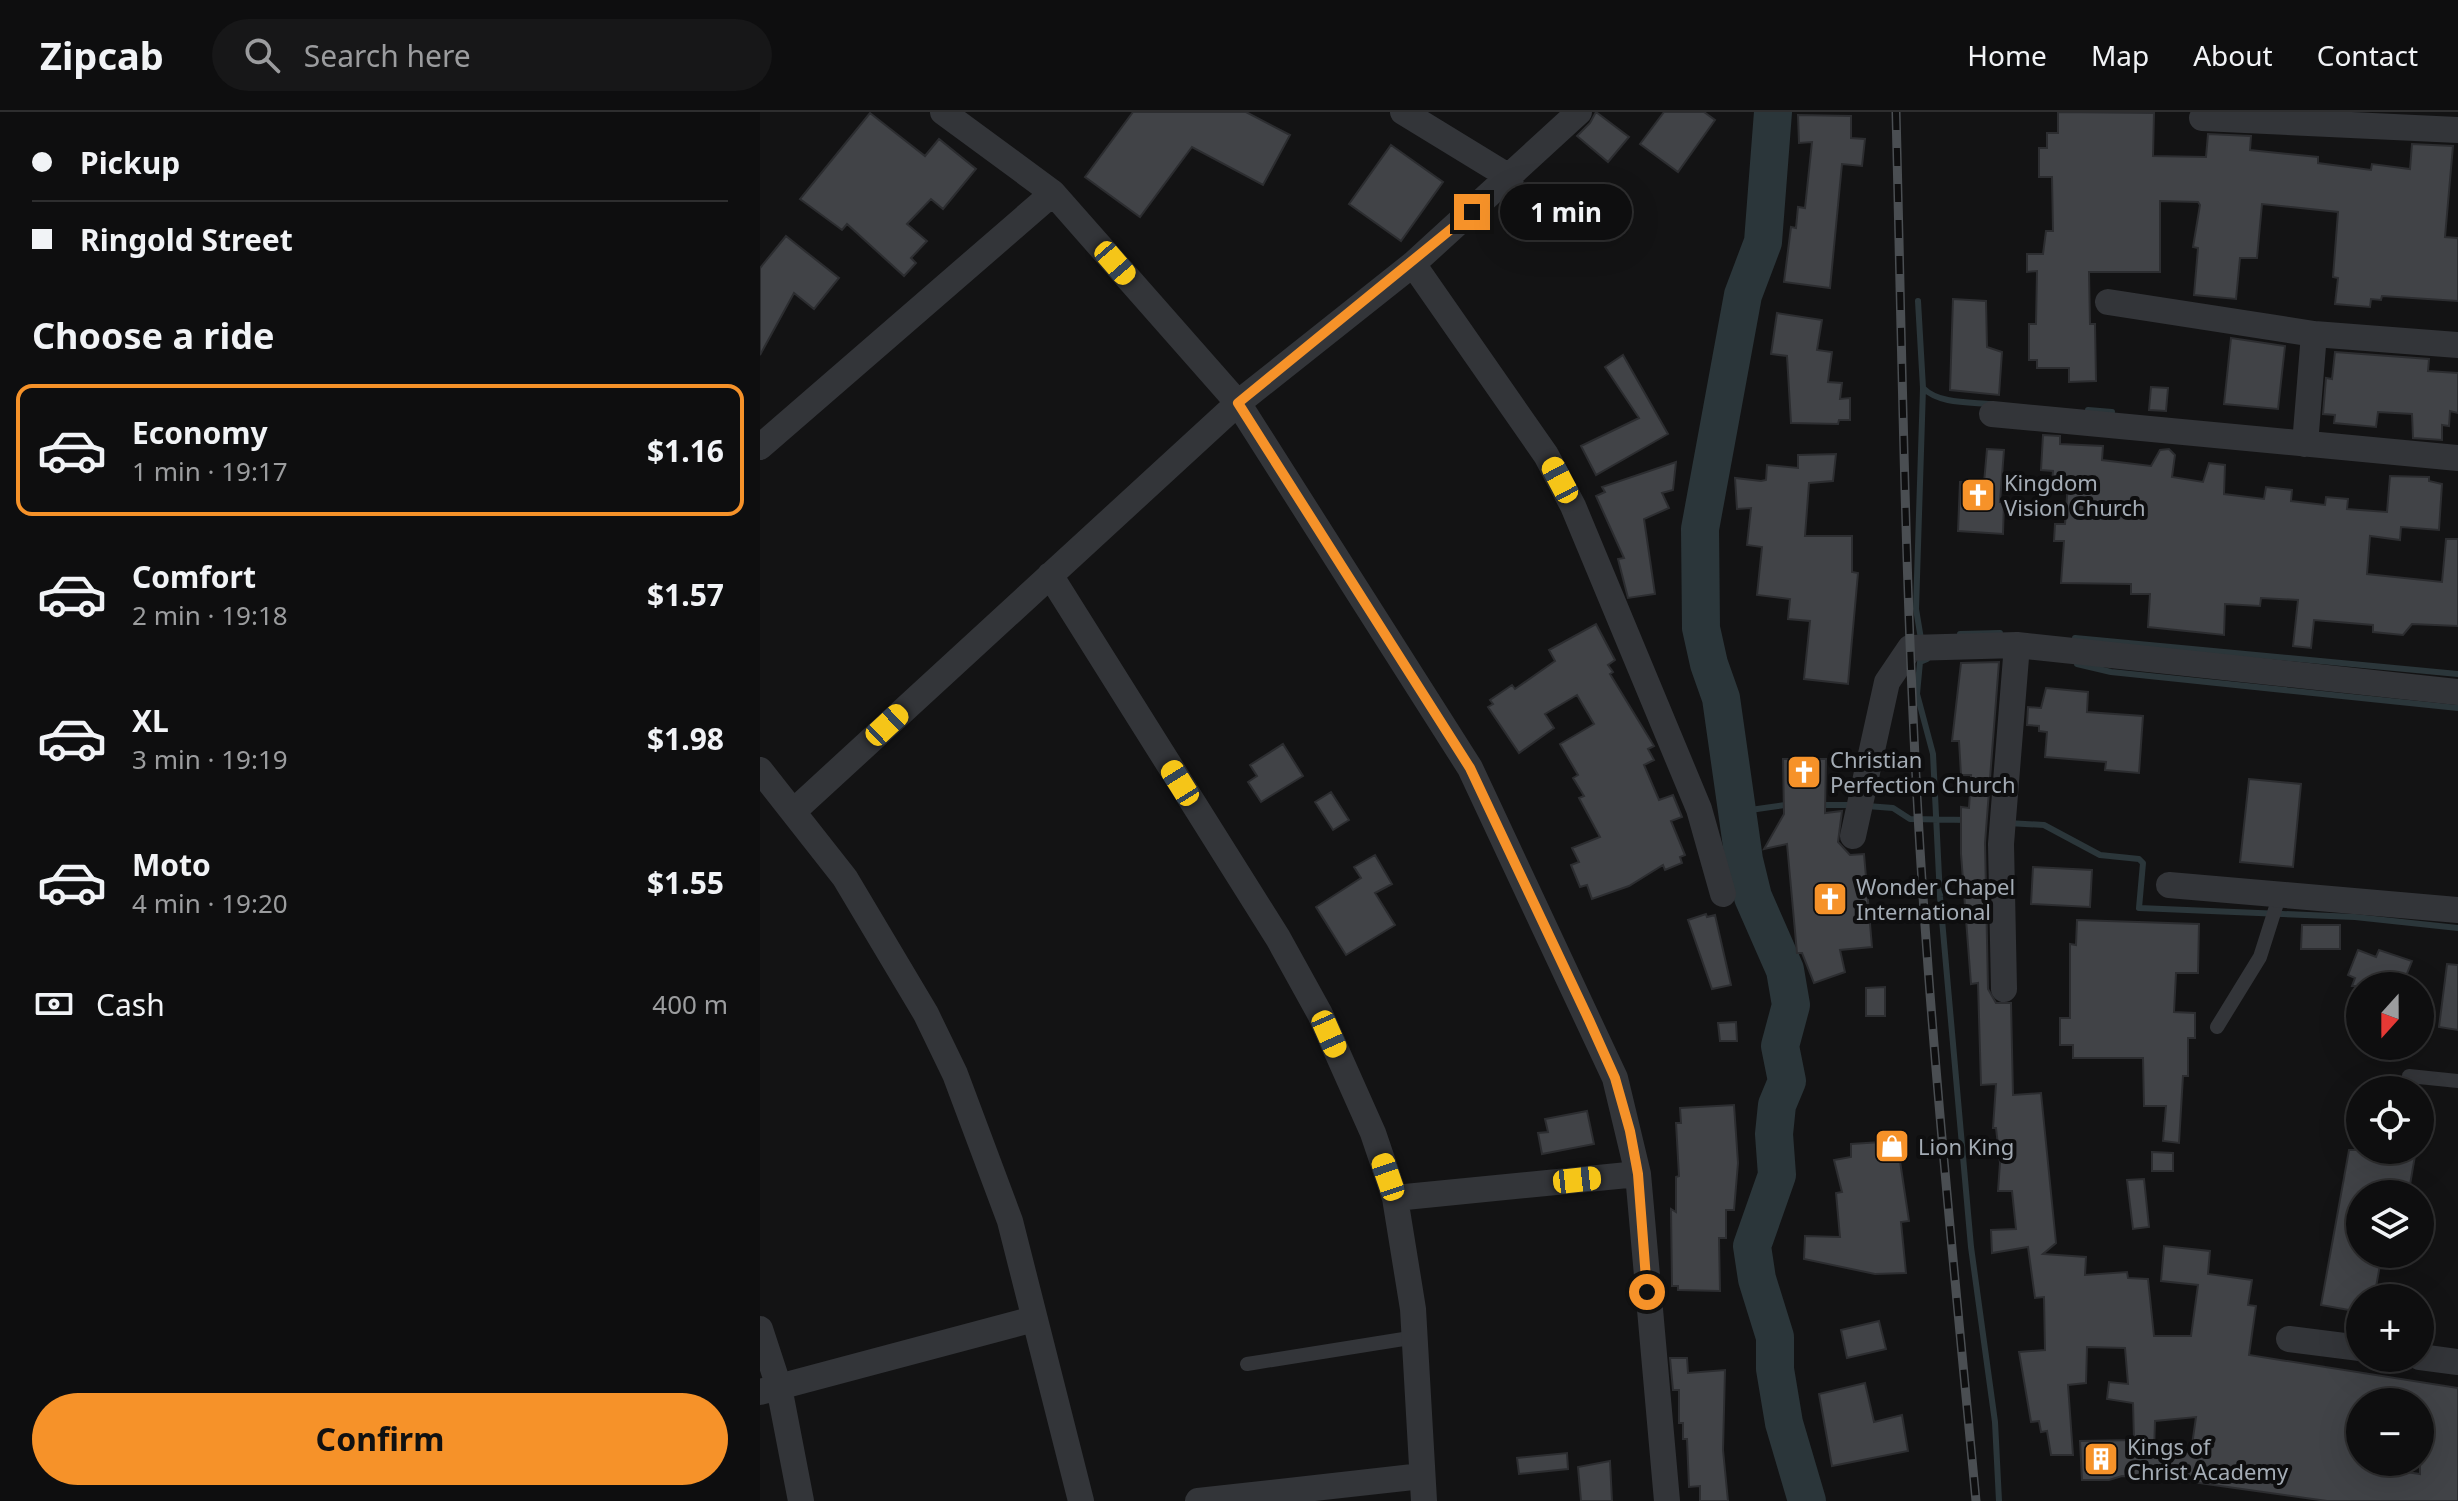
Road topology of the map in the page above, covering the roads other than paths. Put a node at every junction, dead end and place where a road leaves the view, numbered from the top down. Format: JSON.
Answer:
{"nodes":[{"id":1,"x":943,"y":112,"type":"edge"},
{"id":2,"x":1403,"y":112,"type":"edge"},
{"id":3,"x":1579,"y":112,"type":"edge"},
{"id":4,"x":2202,"y":118,"type":"dead end"},
{"id":5,"x":2458,"y":130,"type":"edge"},
{"id":6,"x":1511,"y":178,"type":"junction"},
{"id":7,"x":1053,"y":193,"type":"junction"},
{"id":8,"x":1413,"y":264,"type":"junction"},
{"id":9,"x":2108,"y":302,"type":"dead end"},
{"id":10,"x":2314,"y":334,"type":"junction"},
{"id":11,"x":2458,"y":345,"type":"edge"},
{"id":12,"x":1238,"y":403,"type":"junction"},
{"id":13,"x":1992,"y":414,"type":"dead end"},
{"id":14,"x":2305,"y":444,"type":"junction"},
{"id":15,"x":760,"y":447,"type":"edge"},
{"id":16,"x":2458,"y":458,"type":"edge"},
{"id":17,"x":1050,"y":575,"type":"junction"},
{"id":18,"x":2017,"y":645,"type":"junction"},
{"id":19,"x":2458,"y":692,"type":"edge"},
{"id":20,"x":760,"y":770,"type":"edge"},
{"id":21,"x":794,"y":811,"type":"junction"},
{"id":22,"x":1853,"y":836,"type":"dead end"},
{"id":23,"x":2169,"y":885,"type":"dead end"},
{"id":24,"x":1723,"y":894,"type":"dead end"},
{"id":25,"x":2280,"y":894,"type":"junction"},
{"id":26,"x":2458,"y":910,"type":"edge"},
{"id":27,"x":2004,"y":989,"type":"dead end"},
{"id":28,"x":2217,"y":1027,"type":"dead end"},
{"id":29,"x":2434,"y":1079,"type":"edge"},
{"id":30,"x":2458,"y":1081,"type":"edge"},
{"id":31,"x":1638,"y":1174,"type":"junction"},
{"id":32,"x":1395,"y":1198,"type":"junction"},
{"id":33,"x":1034,"y":1319,"type":"junction"},
{"id":34,"x":760,"y":1329,"type":"edge"},
{"id":35,"x":1416,"y":1337,"type":"junction"},
{"id":36,"x":2289,"y":1339,"type":"dead end"},
{"id":37,"x":2346,"y":1346,"type":"edge"},
{"id":38,"x":2434,"y":1359,"type":"edge"},
{"id":39,"x":2458,"y":1362,"type":"edge"},
{"id":40,"x":1247,"y":1364,"type":"dead end"},
{"id":41,"x":769,"y":1390,"type":"edge"},
{"id":42,"x":1423,"y":1488,"type":"edge"},
{"id":43,"x":801,"y":1501,"type":"edge"},
{"id":44,"x":1081,"y":1501,"type":"edge"},
{"id":45,"x":1198,"y":1501,"type":"edge"},
{"id":46,"x":1667,"y":1501,"type":"edge"}],
"edges":[{"from":1,"to":7,"type":"street"},
{"from":2,"to":6,"type":"street"},
{"from":3,"to":6,"type":"street"},
{"from":4,"to":5,"type":"street"},
{"from":6,"to":8,"type":"street"},
{"from":7,"to":12,"type":"street"},
{"from":7,"to":15,"type":"street"},
{"from":8,"to":12,"type":"street"},
{"from":8,"to":24,"type":"street"},
{"from":9,"to":10,"type":"street"},
{"from":10,"to":11,"type":"street"},
{"from":10,"to":14,"type":"street"},
{"from":12,"to":17,"type":"street"},
{"from":12,"to":31,"type":"street"},
{"from":13,"to":14,"type":"street"},
{"from":14,"to":16,"type":"street"},
{"from":17,"to":21,"type":"street"},
{"from":17,"to":32,"type":"street"},
{"from":18,"to":19,"type":"street"},
{"from":18,"to":22,"type":"street"},
{"from":18,"to":27,"type":"street"},
{"from":20,"to":21,"type":"street"},
{"from":21,"to":33,"type":"street"},
{"from":23,"to":25,"type":"street"},
{"from":25,"to":26,"type":"street"},
{"from":25,"to":28,"type":"lane"},
{"from":29,"to":30,"type":"lane"},
{"from":31,"to":32,"type":"street"},
{"from":31,"to":46,"type":"street"},
{"from":32,"to":35,"type":"street"},
{"from":33,"to":41,"type":"street"},
{"from":33,"to":44,"type":"street"},
{"from":34,"to":41,"type":"street"},
{"from":35,"to":40,"type":"lane"},
{"from":35,"to":42,"type":"street"},
{"from":36,"to":37,"type":"street"},
{"from":38,"to":39,"type":"street"},
{"from":41,"to":43,"type":"street"},
{"from":42,"to":45,"type":"street"}]}
